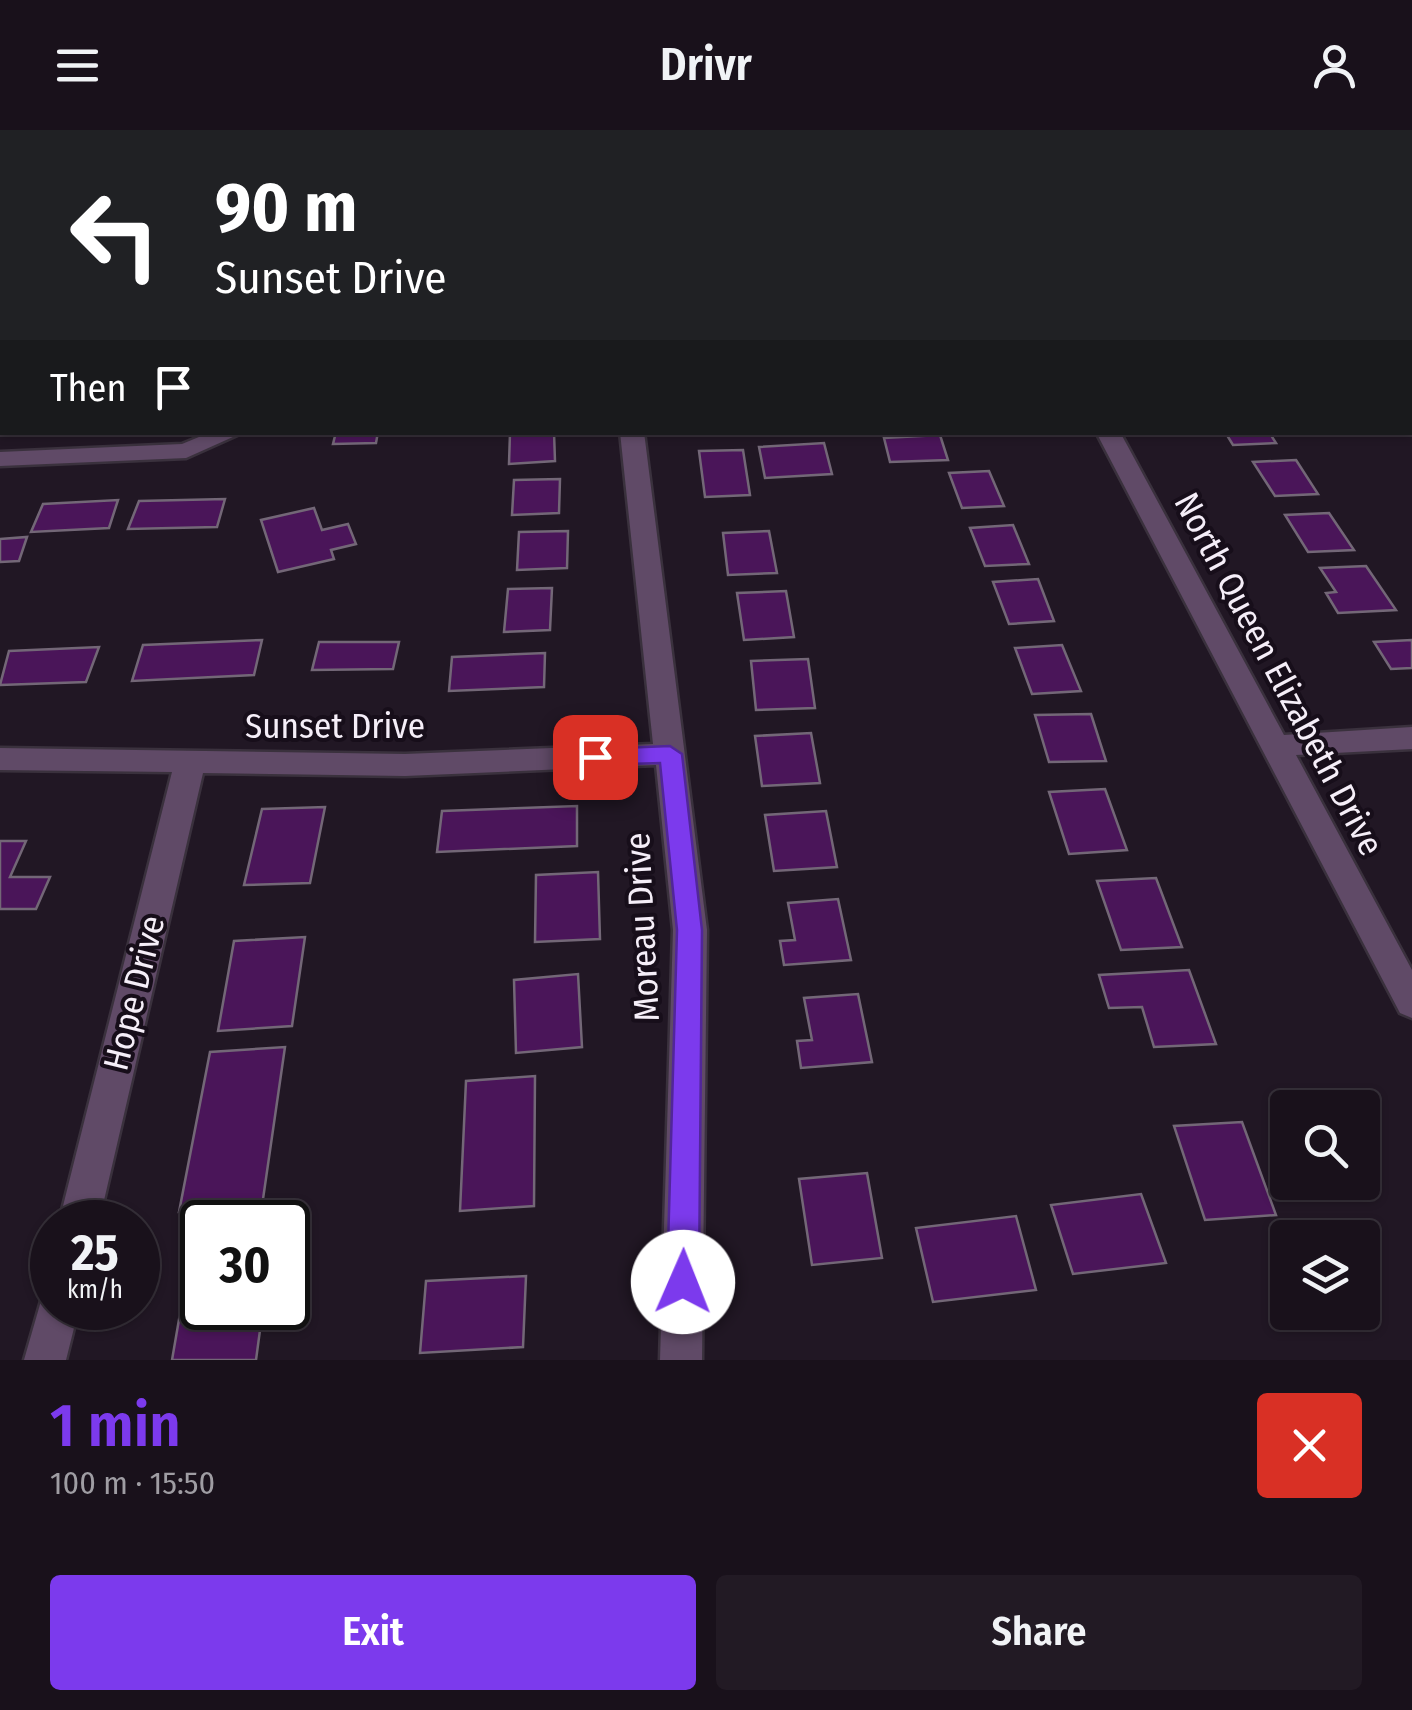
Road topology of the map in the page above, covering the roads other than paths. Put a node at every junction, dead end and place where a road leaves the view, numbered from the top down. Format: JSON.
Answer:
{"nodes":[{"id":1,"x":227,"y":435,"type":"edge"},
{"id":2,"x":632,"y":435,"type":"edge"},
{"id":3,"x":1110,"y":435,"type":"edge"},
{"id":4,"x":0,"y":459,"type":"edge"},
{"id":5,"x":1412,"y":738,"type":"edge"},
{"id":6,"x":1276,"y":746,"type":"junction"},
{"id":7,"x":670,"y":754,"type":"junction"},
{"id":8,"x":0,"y":759,"type":"edge"},
{"id":9,"x":190,"y":763,"type":"junction"},
{"id":10,"x":1412,"y":1003,"type":"edge"},
{"id":11,"x":84,"y":1200,"type":"edge"},
{"id":12,"x":52,"y":1330,"type":"edge"},
{"id":13,"x":45,"y":1360,"type":"edge"},
{"id":14,"x":682,"y":1360,"type":"edge"}],
"edges":[{"from":1,"to":4,"type":"street"},
{"from":2,"to":7,"type":"street","name":"Moreau Drive"},
{"from":3,"to":6,"type":"street","name":"North Queen Elizabeth Drive"},
{"from":5,"to":6,"type":"street"},
{"from":6,"to":10,"type":"street","name":"North Queen Elizabeth Drive"},
{"from":7,"to":9,"type":"street","name":"Sunset Drive"},
{"from":7,"to":14,"type":"street","name":"Moreau Drive"},
{"from":8,"to":9,"type":"street","name":"Sunset Drive"},
{"from":9,"to":11,"type":"street","name":"Hope Drive"},
{"from":12,"to":13,"type":"street"}]}
